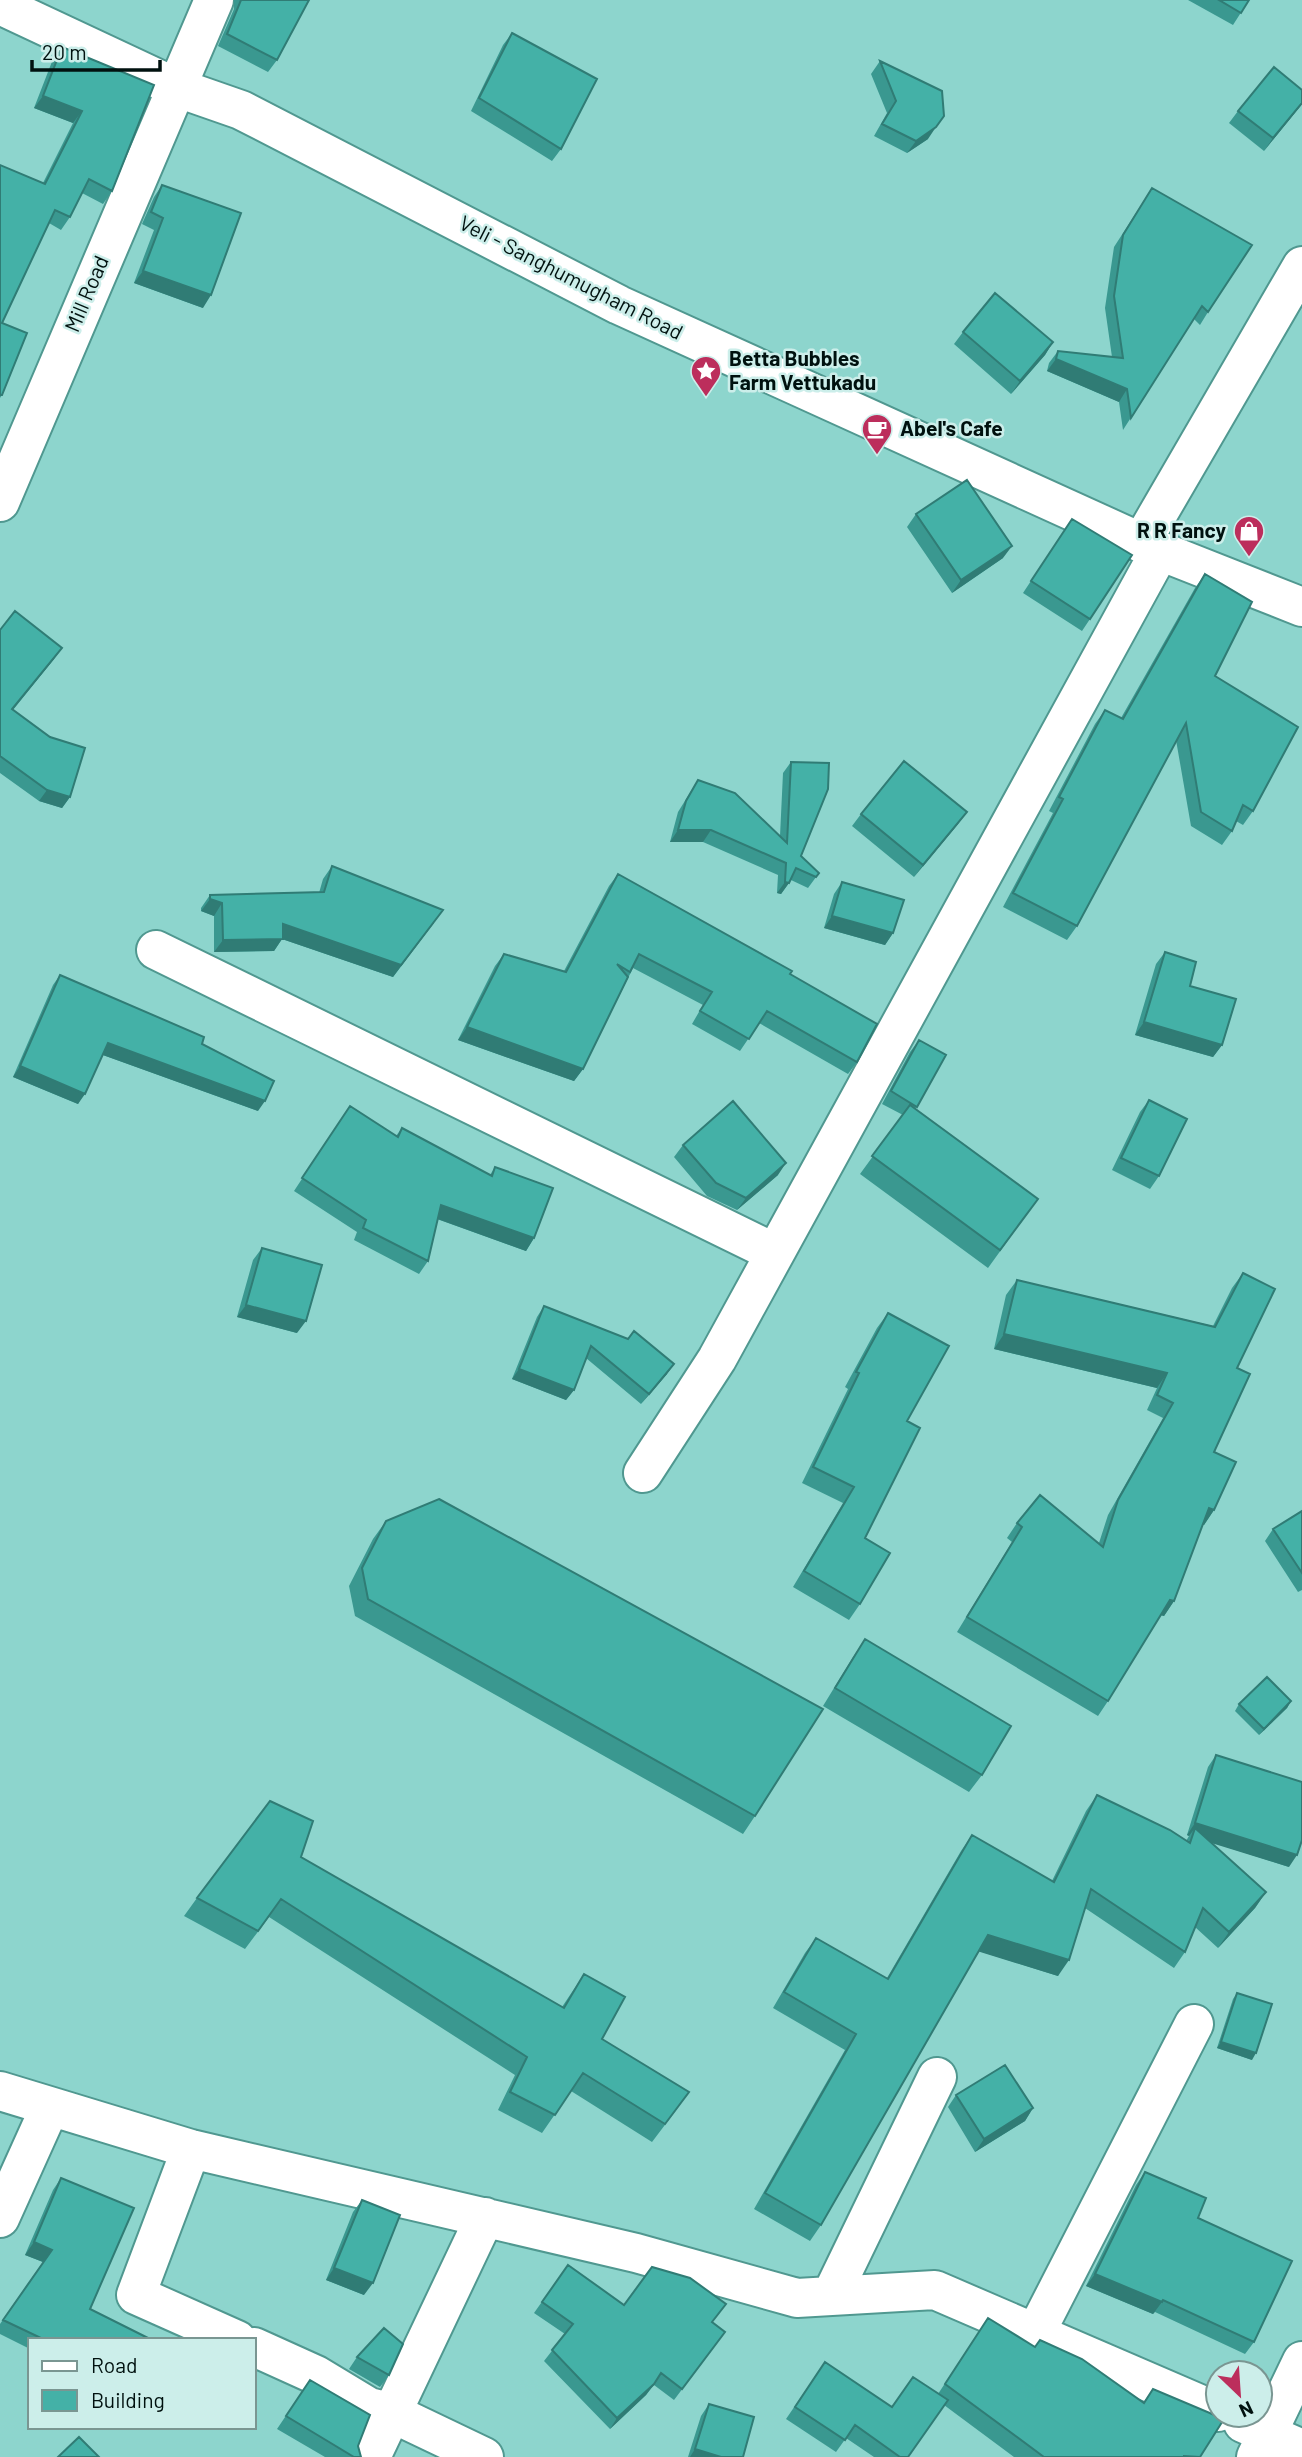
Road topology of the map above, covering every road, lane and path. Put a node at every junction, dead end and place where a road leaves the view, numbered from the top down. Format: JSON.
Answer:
{"nodes":[{"id":1,"x":215,"y":0,"type":"edge"},
{"id":2,"x":0,"y":5,"type":"edge"},
{"id":3,"x":175,"y":87,"type":"junction"},
{"id":4,"x":1302,"y":266,"type":"edge"},
{"id":5,"x":0,"y":502,"type":"edge"},
{"id":6,"x":1150,"y":547,"type":"junction"},
{"id":7,"x":1302,"y":607,"type":"edge"},
{"id":8,"x":156,"y":950,"type":"dead end"},
{"id":9,"x":775,"y":1253,"type":"junction"},
{"id":10,"x":643,"y":1473,"type":"dead end"},
{"id":11,"x":1194,"y":2024,"type":"dead end"},
{"id":12,"x":937,"y":2077,"type":"dead end"},
{"id":13,"x":0,"y":2091,"type":"edge"},
{"id":14,"x":50,"y":2107,"type":"junction"},
{"id":15,"x":191,"y":2149,"type":"junction"},
{"id":16,"x":485,"y":2217,"type":"junction"},
{"id":17,"x":0,"y":2218,"type":"edge"},
{"id":18,"x":831,"y":2296,"type":"junction"},
{"id":19,"x":1035,"y":2332,"type":"junction"},
{"id":20,"x":233,"y":2338,"type":"edge"},
{"id":21,"x":256,"y":2348,"type":"edge"},
{"id":22,"x":1302,"y":2361,"type":"edge"},
{"id":23,"x":1204,"y":2406,"type":"edge"},
{"id":24,"x":392,"y":2413,"type":"junction"},
{"id":25,"x":1242,"y":2429,"type":"edge"},
{"id":26,"x":1261,"y":2445,"type":"edge"},
{"id":27,"x":1302,"y":2449,"type":"edge"},
{"id":28,"x":371,"y":2457,"type":"edge"},
{"id":29,"x":484,"y":2457,"type":"edge"}],
"edges":[{"from":1,"to":3,"type":"street","name":"Mill Road"},
{"from":2,"to":3,"type":"street","name":"Veli - Sanghumugham Road"},
{"from":3,"to":5,"type":"street","name":"Mill Road"},
{"from":3,"to":6,"type":"street","name":"Veli - Sanghumugham Road"},
{"from":4,"to":6,"type":"street"},
{"from":6,"to":7,"type":"street","name":"Veli - Sanghumugham Road"},
{"from":6,"to":9,"type":"street"},
{"from":8,"to":9,"type":"street"},
{"from":9,"to":10,"type":"street"},
{"from":11,"to":19,"type":"street"},
{"from":12,"to":18,"type":"street"},
{"from":13,"to":14,"type":"street"},
{"from":14,"to":15,"type":"street"},
{"from":14,"to":17,"type":"street"},
{"from":15,"to":16,"type":"street"},
{"from":15,"to":20,"type":"street"},
{"from":16,"to":18,"type":"street"},
{"from":16,"to":24,"type":"street"},
{"from":18,"to":19,"type":"street"},
{"from":19,"to":23,"type":"street"},
{"from":21,"to":24,"type":"street"},
{"from":22,"to":26,"type":"street"},
{"from":24,"to":28,"type":"street"},
{"from":24,"to":29,"type":"street"},
{"from":25,"to":26,"type":"street"},
{"from":26,"to":27,"type":"street"}]}
